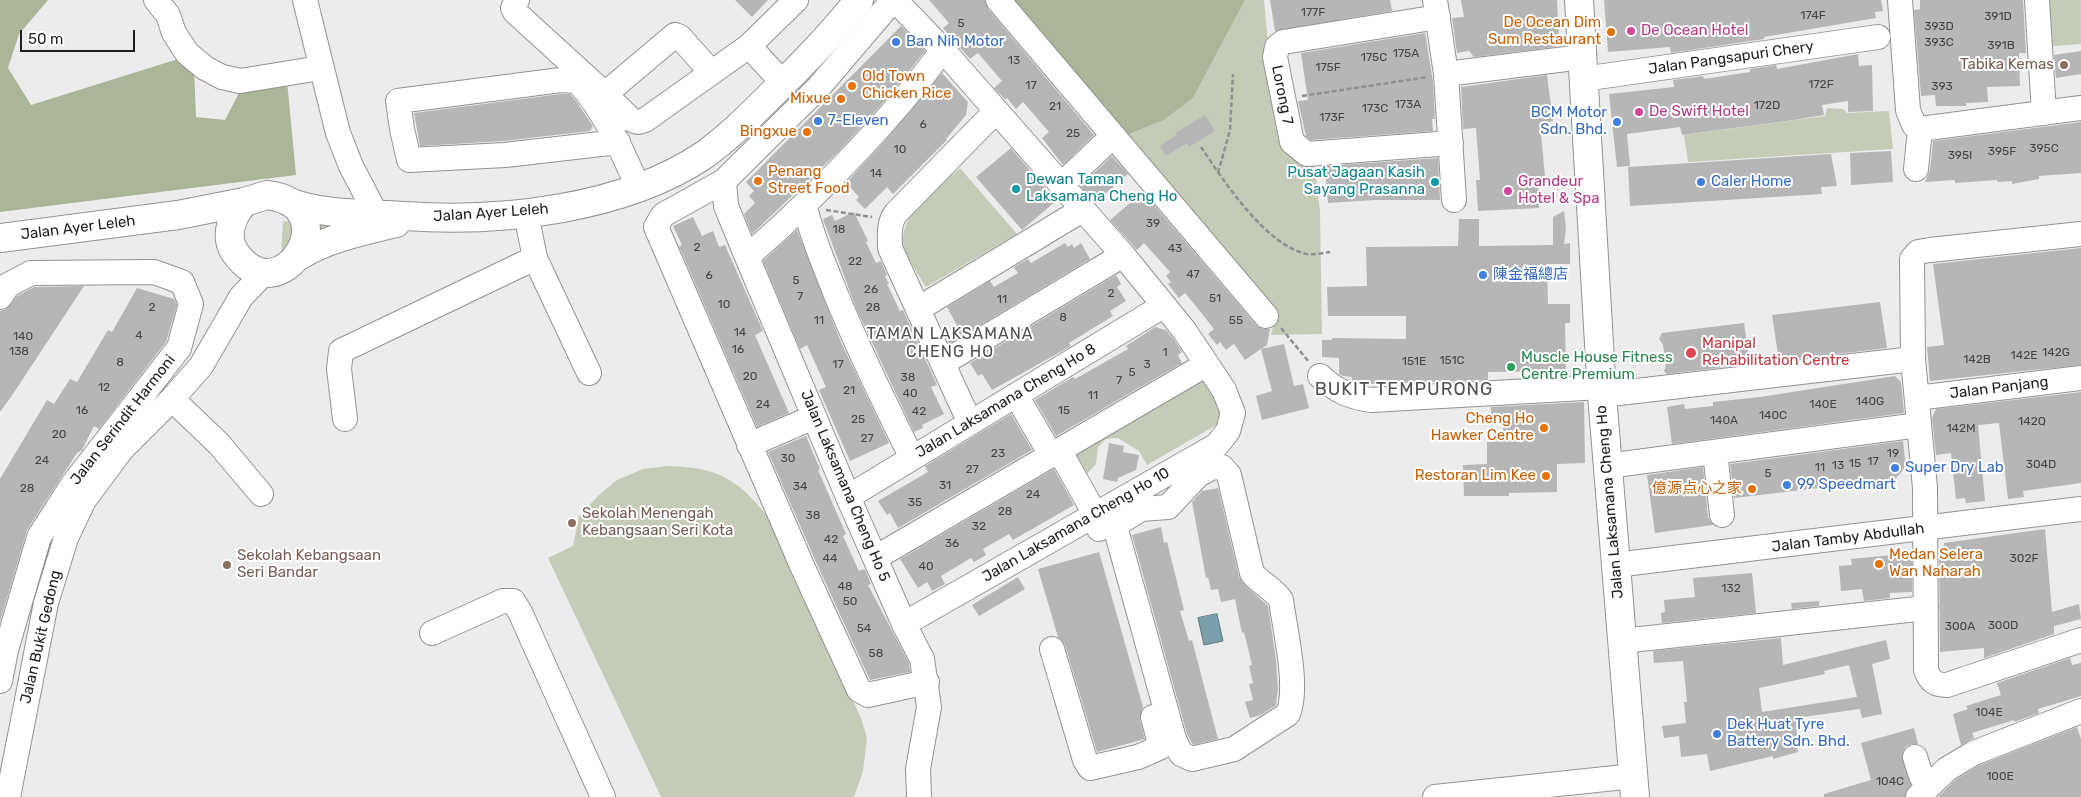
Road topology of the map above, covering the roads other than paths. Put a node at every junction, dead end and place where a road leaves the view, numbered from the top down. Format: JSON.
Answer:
{"nodes":[{"id":1,"x":156,"y":0,"type":"edge"},
{"id":2,"x":305,"y":0,"type":"edge"},
{"id":3,"x":517,"y":0,"type":"edge"},
{"id":4,"x":796,"y":0,"type":"edge"},
{"id":5,"x":859,"y":0,"type":"edge"},
{"id":6,"x":894,"y":0,"type":"edge"},
{"id":7,"x":998,"y":0,"type":"edge"},
{"id":8,"x":1579,"y":0,"type":"edge"},
{"id":9,"x":1900,"y":0,"type":"edge"},
{"id":10,"x":2037,"y":0,"type":"edge"},
{"id":11,"x":1436,"y":9,"type":"edge"},
{"id":12,"x":1878,"y":37,"type":"dead end"},
{"id":13,"x":749,"y":46,"type":"junction"},
{"id":14,"x":943,"y":50,"type":"junction"},
{"id":15,"x":320,"y":68,"type":"junction"},
{"id":16,"x":1583,"y":68,"type":"junction"},
{"id":17,"x":712,"y":72,"type":"junction"},
{"id":18,"x":1446,"y":74,"type":"junction"},
{"id":19,"x":783,"y":83,"type":"junction"},
{"id":20,"x":605,"y":94,"type":"junction"},
{"id":21,"x":2081,"y":108,"type":"edge"},
{"id":22,"x":996,"y":111,"type":"junction"},
{"id":23,"x":2044,"y":113,"type":"junction"},
{"id":24,"x":1920,"y":129,"type":"junction"},
{"id":25,"x":1113,"y":136,"type":"junction"},
{"id":26,"x":618,"y":142,"type":"junction"},
{"id":27,"x":1452,"y":143,"type":"junction"},
{"id":28,"x":1916,"y":169,"type":"dead end"},
{"id":29,"x":724,"y":181,"type":"junction"},
{"id":30,"x":1060,"y":185,"type":"junction"},
{"id":31,"x":638,"y":187,"type":"junction"},
{"id":32,"x":1454,"y":200,"type":"dead end"},
{"id":33,"x":244,"y":202,"type":"junction"},
{"id":34,"x":289,"y":202,"type":"junction"},
{"id":35,"x":805,"y":207,"type":"junction"},
{"id":36,"x":1082,"y":210,"type":"junction"},
{"id":37,"x":376,"y":214,"type":"junction"},
{"id":38,"x":526,"y":214,"type":"junction"},
{"id":39,"x":178,"y":215,"type":"junction"},
{"id":40,"x":422,"y":217,"type":"junction"},
{"id":41,"x":2081,"y":234,"type":"edge"},
{"id":42,"x":0,"y":238,"type":"edge"},
{"id":43,"x":1123,"y":255,"type":"junction"},
{"id":44,"x":299,"y":256,"type":"junction"},
{"id":45,"x":535,"y":258,"type":"junction"},
{"id":46,"x":747,"y":258,"type":"junction"},
{"id":47,"x":246,"y":260,"type":"junction"},
{"id":48,"x":0,"y":297,"type":"edge"},
{"id":49,"x":1163,"y":306,"type":"junction"},
{"id":50,"x":918,"y":309,"type":"junction"},
{"id":51,"x":1266,"y":316,"type":"road end"},
{"id":52,"x":1913,"y":359,"type":"junction"},
{"id":53,"x":943,"y":363,"type":"junction"},
{"id":54,"x":1206,"y":364,"type":"junction"},
{"id":55,"x":589,"y":373,"type":"dead end"},
{"id":56,"x":1320,"y":376,"type":"road end"},
{"id":57,"x":2081,"y":378,"type":"edge"},
{"id":58,"x":1602,"y":391,"type":"junction"},
{"id":59,"x":1016,"y":395,"type":"junction"},
{"id":60,"x":1917,"y":398,"type":"junction"},
{"id":61,"x":172,"y":399,"type":"junction"},
{"id":62,"x":814,"y":417,"type":"junction"},
{"id":63,"x":345,"y":419,"type":"dead end"},
{"id":64,"x":970,"y":423,"type":"junction"},
{"id":65,"x":1919,"y":425,"type":"junction"},
{"id":66,"x":749,"y":444,"type":"junction"},
{"id":67,"x":1715,"y":452,"type":"junction"},
{"id":68,"x":1055,"y":453,"type":"junction"},
{"id":69,"x":912,"y":458,"type":"junction"},
{"id":70,"x":1607,"y":466,"type":"junction"},
{"id":71,"x":1179,"y":480,"type":"junction"},
{"id":72,"x":1145,"y":486,"type":"junction"},
{"id":73,"x":261,"y":494,"type":"dead end"},
{"id":74,"x":848,"y":497,"type":"junction"},
{"id":75,"x":1155,"y":507,"type":"junction"},
{"id":76,"x":2081,"y":509,"type":"edge"},
{"id":77,"x":1094,"y":514,"type":"junction"},
{"id":78,"x":1722,"y":515,"type":"dead end"},
{"id":79,"x":1926,"y":529,"type":"junction"},
{"id":80,"x":875,"y":558,"type":"junction"},
{"id":81,"x":1615,"y":565,"type":"junction"},
{"id":82,"x":1926,"y":608,"type":"junction"},
{"id":83,"x":904,"y":624,"type":"junction"},
{"id":84,"x":432,"y":633,"type":"dead end"},
{"id":85,"x":2081,"y":640,"type":"edge"},
{"id":86,"x":38,"y":641,"type":"junction"},
{"id":87,"x":1622,"y":641,"type":"junction"},
{"id":88,"x":1052,"y":649,"type":"dead end"},
{"id":89,"x":4,"y":657,"type":"edge"},
{"id":90,"x":31,"y":671,"type":"junction"},
{"id":91,"x":927,"y":682,"type":"junction"},
{"id":92,"x":2081,"y":711,"type":"edge"},
{"id":93,"x":1915,"y":757,"type":"dead end"},
{"id":94,"x":1635,"y":786,"type":"edge"},
{"id":95,"x":1923,"y":792,"type":"edge"},
{"id":96,"x":8,"y":797,"type":"edge"},
{"id":97,"x":604,"y":797,"type":"edge"},
{"id":98,"x":919,"y":797,"type":"edge"},
{"id":99,"x":1436,"y":797,"type":"edge"}],
"edges":[{"from":1,"to":15,"type":"street"},
{"from":2,"to":15,"type":"street"},
{"from":3,"to":20,"type":"street"},
{"from":4,"to":13,"type":"street"},
{"from":5,"to":19,"type":"main road","name":"Jalan Ayer Leleh"},
{"from":6,"to":14,"type":"street"},
{"from":6,"to":29,"type":"street"},
{"from":7,"to":25,"type":"street"},
{"from":8,"to":16,"type":"main road","name":"Jalan Laksamana Cheng Ho"},
{"from":9,"to":24,"type":"street"},
{"from":10,"to":23,"type":"street"},
{"from":11,"to":18,"type":"street"},
{"from":11,"to":27,"type":"street","name":"Lorong 7"},
{"from":12,"to":16,"type":"street","name":"Jalan Pangsapuri Chery"},
{"from":13,"to":17,"type":"street"},
{"from":13,"to":19,"type":"street"},
{"from":14,"to":22,"type":"street"},
{"from":14,"to":35,"type":"street"},
{"from":15,"to":37,"type":"street"},
{"from":16,"to":18,"type":"street"},
{"from":16,"to":58,"type":"main road","name":"Jalan Laksamana Cheng Ho"},
{"from":17,"to":20,"type":"street"},
{"from":17,"to":20,"type":"street"},
{"from":18,"to":27,"type":"street"},
{"from":19,"to":31,"type":"main road","name":"Jalan Ayer Leleh"},
{"from":21,"to":23,"type":"street"},
{"from":22,"to":30,"type":"street"},
{"from":22,"to":50,"type":"street"},
{"from":23,"to":24,"type":"street"},
{"from":24,"to":28,"type":"street"},
{"from":25,"to":30,"type":"street"},
{"from":25,"to":51,"type":"street"},
{"from":26,"to":26,"type":"street"},
{"from":26,"to":31,"type":"street"},
{"from":27,"to":32,"type":"street"},
{"from":29,"to":46,"type":"street","name":"Jalan Laksamana Cheng Ho 5"},
{"from":29,"to":66,"type":"street"},
{"from":30,"to":36,"type":"street"},
{"from":31,"to":38,"type":"main road","name":"Jalan Ayer Leleh"},
{"from":33,"to":34,"type":"main road"},
{"from":33,"to":39,"type":"main road","name":"Jalan Ayer Leleh"},
{"from":33,"to":47,"type":"main road"},
{"from":34,"to":37,"type":"main road","name":"Jalan Ayer Leleh"},
{"from":34,"to":44,"type":"main road"},
{"from":35,"to":46,"type":"street"},
{"from":35,"to":69,"type":"street"},
{"from":36,"to":43,"type":"street"},
{"from":36,"to":50,"type":"street"},
{"from":37,"to":40,"type":"main road","name":"Jalan Ayer Leleh"},
{"from":38,"to":40,"type":"main road","name":"Jalan Ayer Leleh"},
{"from":38,"to":45,"type":"street"},
{"from":39,"to":42,"type":"main road","name":"Jalan Ayer Leleh"},
{"from":39,"to":47,"type":"main road"},
{"from":40,"to":44,"type":"main road"},
{"from":41,"to":52,"type":"street"},
{"from":43,"to":49,"type":"street"},
{"from":43,"to":53,"type":"street"},
{"from":44,"to":47,"type":"main road"},
{"from":45,"to":55,"type":"street"},
{"from":45,"to":63,"type":"street"},
{"from":46,"to":62,"type":"street","name":"Jalan Laksamana Cheng Ho 5"},
{"from":47,"to":61,"type":"street","name":"Jalan Bukit Gedong"},
{"from":48,"to":89,"type":"street","name":"Jalan Serindit Harmoni"},
{"from":49,"to":54,"type":"street"},
{"from":49,"to":59,"type":"street","name":"Jalan Laksamana Cheng Ho 8"},
{"from":50,"to":53,"type":"street"},
{"from":52,"to":58,"type":"street"},
{"from":52,"to":60,"type":"street"},
{"from":53,"to":64,"type":"street"},
{"from":54,"to":68,"type":"street"},
{"from":54,"to":71,"type":"street","name":"Jalan Laksamana Cheng Ho 10"},
{"from":56,"to":58,"type":"street"},
{"from":57,"to":60,"type":"street","name":"Jalan Panjang"},
{"from":58,"to":70,"type":"main road","name":"Jalan Laksamana Cheng Ho"},
{"from":59,"to":64,"type":"street","name":"Jalan Laksamana Cheng Ho 8"},
{"from":59,"to":68,"type":"street"},
{"from":60,"to":65,"type":"street"},
{"from":61,"to":73,"type":"street"},
{"from":61,"to":86,"type":"street","name":"Jalan Bukit Gedong"},
{"from":62,"to":66,"type":"street"},
{"from":62,"to":74,"type":"street","name":"Jalan Laksamana Cheng Ho 5"},
{"from":64,"to":69,"type":"street","name":"Jalan Laksamana Cheng Ho 8"},
{"from":65,"to":67,"type":"street"},
{"from":65,"to":79,"type":"street"},
{"from":66,"to":91,"type":"street"},
{"from":67,"to":70,"type":"street"},
{"from":67,"to":78,"type":"street"},
{"from":68,"to":77,"type":"street"},
{"from":68,"to":80,"type":"street"},
{"from":69,"to":74,"type":"street","name":"Jalan Laksamana Cheng Ho 8"},
{"from":70,"to":81,"type":"main road","name":"Jalan Laksamana Cheng Ho"},
{"from":71,"to":72,"type":"street","name":"Jalan Laksamana Cheng Ho 10"},
{"from":71,"to":75,"type":"street"},
{"from":71,"to":75,"type":"street"},
{"from":72,"to":75,"type":"street"},
{"from":72,"to":77,"type":"street","name":"Jalan Laksamana Cheng Ho 10"},
{"from":74,"to":80,"type":"street","name":"Jalan Laksamana Cheng Ho 5"},
{"from":76,"to":79,"type":"street","name":"Jalan Tamby Abdullah"},
{"from":77,"to":83,"type":"street","name":"Jalan Laksamana Cheng Ho 10"},
{"from":77,"to":88,"type":"street"},
{"from":79,"to":81,"type":"street","name":"Jalan Tamby Abdullah"},
{"from":79,"to":82,"type":"street"},
{"from":80,"to":83,"type":"street","name":"Jalan Laksamana Cheng Ho 5"},
{"from":81,"to":87,"type":"main road","name":"Jalan Laksamana Cheng Ho"},
{"from":82,"to":85,"type":"street"},
{"from":82,"to":87,"type":"street"},
{"from":83,"to":91,"type":"street","name":"Jalan Laksamana Cheng Ho 5"},
{"from":84,"to":97,"type":"street"},
{"from":86,"to":89,"type":"street"},
{"from":86,"to":90,"type":"street","name":"Jalan Bukit Gedong"},
{"from":87,"to":94,"type":"main road","name":"Jalan Laksamana Cheng Ho"},
{"from":89,"to":90,"type":"street"},
{"from":90,"to":96,"type":"street","name":"Jalan Bukit Gedong"},
{"from":91,"to":98,"type":"street","name":"Jalan Laksamana Cheng Ho 5"},
{"from":92,"to":95,"type":"street"},
{"from":93,"to":95,"type":"street"},
{"from":94,"to":99,"type":"street"}]}
